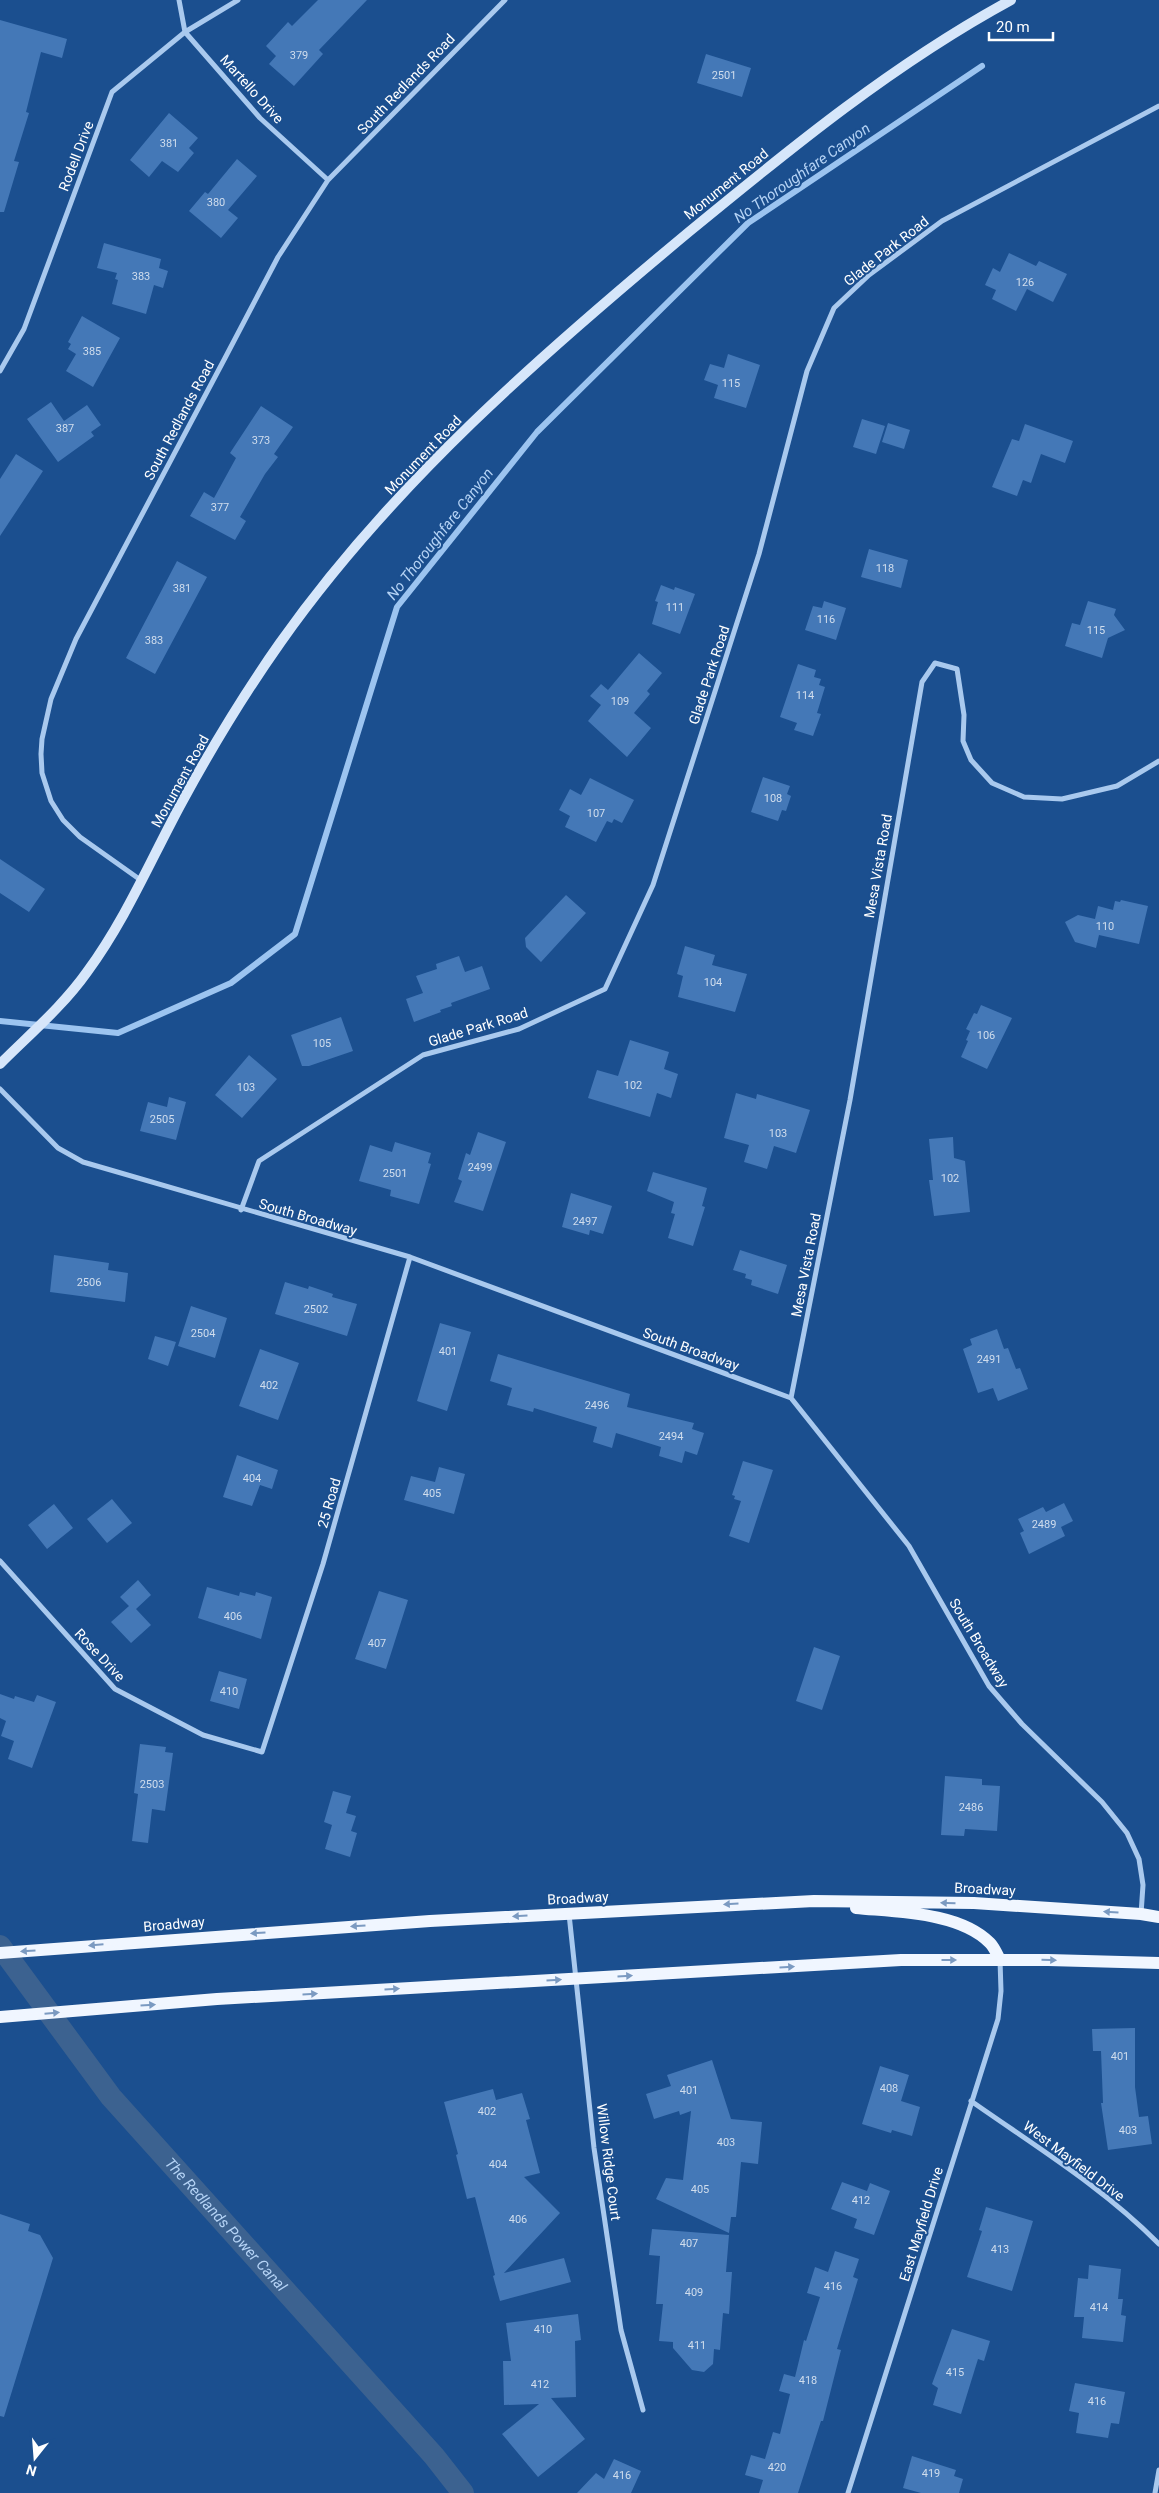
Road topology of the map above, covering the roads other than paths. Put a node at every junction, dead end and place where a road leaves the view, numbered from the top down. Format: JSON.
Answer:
{"nodes":[{"id":1,"x":179,"y":0,"type":"edge"},
{"id":2,"x":238,"y":0,"type":"edge"},
{"id":3,"x":505,"y":0,"type":"edge"},
{"id":4,"x":1011,"y":0,"type":"edge"},
{"id":5,"x":185,"y":32,"type":"junction"},
{"id":6,"x":1159,"y":106,"type":"edge"},
{"id":7,"x":328,"y":180,"type":"junction"},
{"id":8,"x":0,"y":371,"type":"edge"},
{"id":9,"x":1159,"y":761,"type":"edge"},
{"id":10,"x":142,"y":881,"type":"junction"},
{"id":11,"x":0,"y":1064,"type":"edge"},
{"id":12,"x":0,"y":1089,"type":"edge"},
{"id":13,"x":241,"y":1210,"type":"junction"},
{"id":14,"x":410,"y":1257,"type":"junction"},
{"id":15,"x":792,"y":1398,"type":"junction"},
{"id":16,"x":0,"y":1561,"type":"edge"},
{"id":17,"x":262,"y":1752,"type":"joint"},
{"id":18,"x":780,"y":1902,"type":"junction"},
{"id":19,"x":569,"y":1914,"type":"junction"},
{"id":20,"x":1142,"y":1914,"type":"junction"},
{"id":21,"x":1159,"y":1917,"type":"edge"},
{"id":22,"x":0,"y":1953,"type":"edge"},
{"id":23,"x":1000,"y":1960,"type":"junction"},
{"id":24,"x":1159,"y":1963,"type":"edge"},
{"id":25,"x":576,"y":1979,"type":"junction"},
{"id":26,"x":3,"y":2017,"type":"edge"},
{"id":27,"x":971,"y":2101,"type":"junction"},
{"id":28,"x":1159,"y":2244,"type":"edge"},
{"id":29,"x":643,"y":2410,"type":"dead end"},
{"id":30,"x":1159,"y":2470,"type":"edge"},
{"id":31,"x":848,"y":2493,"type":"edge"},
{"id":32,"x":1155,"y":2493,"type":"edge"}],
"edges":[{"from":1,"to":5,"type":"street"},
{"from":2,"to":5,"type":"street","name":"Rodell Drive"},
{"from":3,"to":7,"type":"street","name":"South Redlands Road"},
{"from":4,"to":10,"type":"main road","name":"Monument Road"},
{"from":5,"to":7,"type":"street","name":"Martello Drive"},
{"from":5,"to":8,"type":"street","name":"Rodell Drive"},
{"from":6,"to":13,"type":"street","name":"Glade Park Road"},
{"from":7,"to":10,"type":"street","name":"South Redlands Road"},
{"from":9,"to":15,"type":"street","name":"Mesa Vista Road"},
{"from":10,"to":11,"type":"main road","name":"Monument Road"},
{"from":12,"to":13,"type":"street","name":"South Broadway"},
{"from":13,"to":14,"type":"street","name":"South Broadway"},
{"from":14,"to":15,"type":"street","name":"South Broadway"},
{"from":14,"to":17,"type":"street","name":"25 Road"},
{"from":15,"to":20,"type":"street","name":"South Broadway"},
{"from":16,"to":17,"type":"street","name":"Rose Drive"},
{"from":18,"to":19,"type":"main road","name":"Broadway","one_way":true},
{"from":20,"to":18,"type":"main road","name":"Broadway","one_way":true},
{"from":18,"to":23,"type":"main road"},
{"from":19,"to":22,"type":"main road","name":"Broadway","one_way":true},
{"from":19,"to":25,"type":"street","name":"Willow Ridge Court"},
{"from":20,"to":21,"type":"main road","name":"Broadway"},
{"from":23,"to":24,"type":"main road","one_way":true},
{"from":25,"to":23,"type":"main road","one_way":true},
{"from":23,"to":27,"type":"street","name":"East Mayfield Drive"},
{"from":26,"to":25,"type":"main road","one_way":true},
{"from":25,"to":29,"type":"street","name":"Willow Ridge Court"},
{"from":27,"to":28,"type":"street","name":"West Mayfield Drive"},
{"from":27,"to":31,"type":"street","name":"East Mayfield Drive"},
{"from":30,"to":32,"type":"street"}]}
